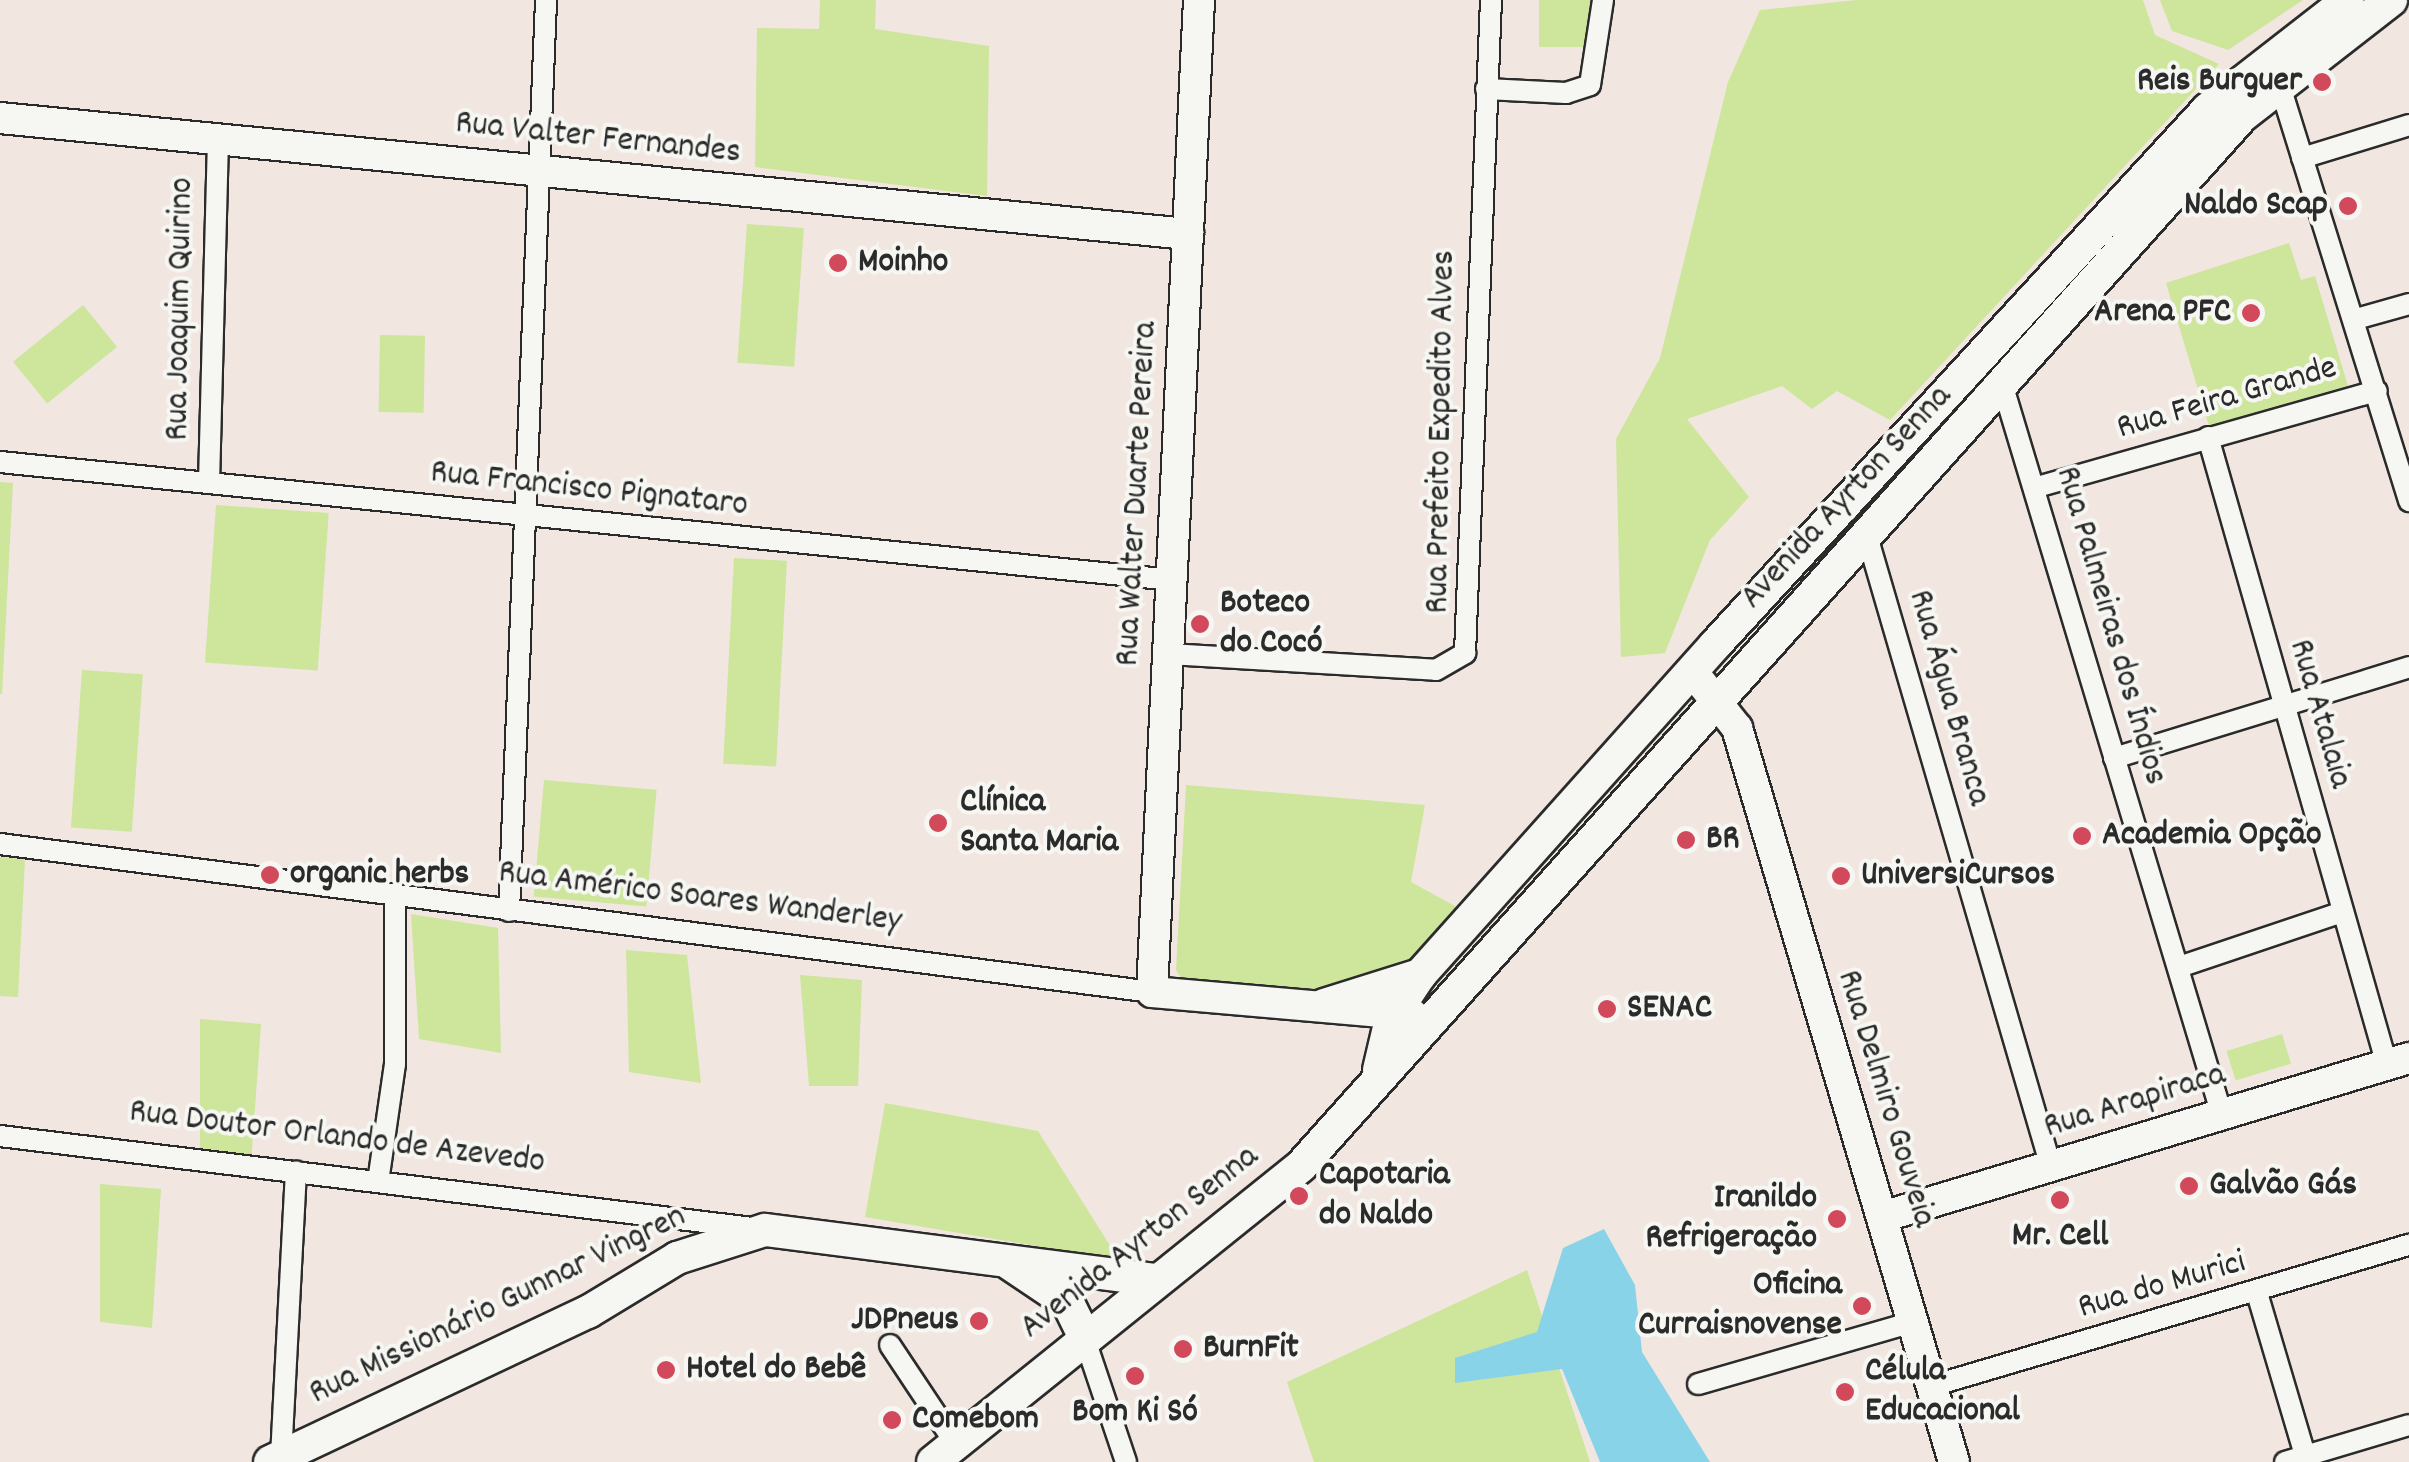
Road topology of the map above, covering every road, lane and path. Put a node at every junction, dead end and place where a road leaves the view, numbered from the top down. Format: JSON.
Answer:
{"nodes":[{"id":1,"x":546,"y":0,"type":"edge"},
{"id":2,"x":1199,"y":0,"type":"edge"},
{"id":3,"x":1491,"y":0,"type":"edge"},
{"id":4,"x":1603,"y":0,"type":"edge"},
{"id":5,"x":2348,"y":0,"type":"edge"},
{"id":6,"x":2392,"y":0,"type":"edge"},
{"id":7,"x":2279,"y":83,"type":"junction"},
{"id":8,"x":1486,"y":89,"type":"junction"},
{"id":9,"x":0,"y":118,"type":"edge"},
{"id":10,"x":2409,"y":125,"type":"edge"},
{"id":11,"x":218,"y":136,"type":"junction"},
{"id":12,"x":2302,"y":158,"type":"junction"},
{"id":13,"x":538,"y":170,"type":"junction"},
{"id":14,"x":1188,"y":234,"type":"junction"},
{"id":15,"x":2409,"y":304,"type":"edge"},
{"id":16,"x":2037,"y":306,"type":"junction"},
{"id":17,"x":2356,"y":319,"type":"junction"},
{"id":18,"x":2026,"y":360,"type":"junction"},
{"id":19,"x":2003,"y":387,"type":"junction"},
{"id":20,"x":2377,"y":392,"type":"junction"},
{"id":21,"x":2208,"y":437,"type":"junction"},
{"id":22,"x":0,"y":462,"type":"edge"},
{"id":23,"x":209,"y":483,"type":"junction"},
{"id":24,"x":2037,"y":487,"type":"junction"},
{"id":25,"x":2408,"y":494,"type":"edge"},
{"id":26,"x":524,"y":517,"type":"junction"},
{"id":27,"x":1866,"y":536,"type":"junction"},
{"id":28,"x":1171,"y":580,"type":"junction"},
{"id":29,"x":1168,"y":654,"type":"junction"},
{"id":30,"x":2409,"y":667,"type":"edge"},
{"id":31,"x":1692,"y":671,"type":"junction"},
{"id":32,"x":2282,"y":706,"type":"junction"},
{"id":33,"x":1710,"y":708,"type":"junction"},
{"id":34,"x":2114,"y":758,"type":"junction"},
{"id":35,"x":0,"y":844,"type":"edge"},
{"id":36,"x":395,"y":894,"type":"junction"},
{"id":37,"x":508,"y":911,"type":"junction"},
{"id":38,"x":2342,"y":912,"type":"junction"},
{"id":39,"x":2179,"y":967,"type":"junction"},
{"id":40,"x":1420,"y":975,"type":"junction"},
{"id":41,"x":1152,"y":992,"type":"junction"},
{"id":42,"x":1324,"y":1005,"type":"junction"},
{"id":43,"x":1441,"y":1010,"type":"junction"},
{"id":44,"x":1391,"y":1019,"type":"junction"},
{"id":45,"x":2398,"y":1062,"type":"edge"},
{"id":46,"x":1386,"y":1065,"type":"junction"},
{"id":47,"x":2222,"y":1115,"type":"junction"},
{"id":48,"x":0,"y":1136,"type":"edge"},
{"id":49,"x":2051,"y":1167,"type":"junction"},
{"id":50,"x":296,"y":1172,"type":"junction"},
{"id":51,"x":378,"y":1182,"type":"junction"},
{"id":52,"x":1882,"y":1217,"type":"junction"},
{"id":53,"x":665,"y":1218,"type":"junction"},
{"id":54,"x":765,"y":1230,"type":"junction"},
{"id":55,"x":2409,"y":1245,"type":"edge"},
{"id":56,"x":677,"y":1258,"type":"junction"},
{"id":57,"x":1004,"y":1259,"type":"junction"},
{"id":58,"x":1154,"y":1280,"type":"junction"},
{"id":59,"x":2257,"y":1293,"type":"junction"},
{"id":60,"x":1913,"y":1322,"type":"junction"},
{"id":61,"x":1084,"y":1334,"type":"junction"},
{"id":62,"x":890,"y":1345,"type":"dead end"},
{"id":63,"x":1698,"y":1384,"type":"dead end"},
{"id":64,"x":1932,"y":1386,"type":"junction"},
{"id":65,"x":2409,"y":1425,"type":"edge"},
{"id":66,"x":944,"y":1453,"type":"edge"},
{"id":67,"x":275,"y":1460,"type":"edge"},
{"id":68,"x":2299,"y":1460,"type":"edge"},
{"id":69,"x":1126,"y":1462,"type":"edge"},
{"id":70,"x":1954,"y":1462,"type":"edge"}],
"edges":[{"from":1,"to":13,"type":"street"},
{"from":2,"to":14,"type":"main road","name":"Rua Walter Duarte Pereira"},
{"from":3,"to":8,"type":"street","name":"Rua Prefeito Expedito Alves"},
{"from":4,"to":8,"type":"street"},
{"from":5,"to":16,"type":"main road","name":"Avenida Ayrton Senna"},
{"from":6,"to":7,"type":"main road","name":"Avenida Ayrton Senna"},
{"from":7,"to":12,"type":"street"},
{"from":7,"to":18,"type":"main road","name":"Avenida Ayrton Senna"},
{"from":8,"to":29,"type":"street","name":"Rua Prefeito Expedito Alves"},
{"from":9,"to":11,"type":"main road","name":"Rua Valter Fernandes"},
{"from":10,"to":12,"type":"street"},
{"from":11,"to":13,"type":"main road","name":"Rua Valter Fernandes"},
{"from":11,"to":23,"type":"street","name":"Rua Joaquim Quirino"},
{"from":12,"to":17,"type":"street"},
{"from":13,"to":14,"type":"main road","name":"Rua Valter Fernandes"},
{"from":13,"to":26,"type":"street"},
{"from":14,"to":28,"type":"main road","name":"Rua Walter Duarte Pereira"},
{"from":15,"to":17,"type":"street"},
{"from":16,"to":18,"type":"main road"},
{"from":16,"to":31,"type":"main road","name":"Avenida Ayrton Senna"},
{"from":17,"to":20,"type":"street"},
{"from":18,"to":19,"type":"main road","name":"Avenida Ayrton Senna"},
{"from":19,"to":24,"type":"street","name":"Rua Palmeiras dos Índios"},
{"from":19,"to":27,"type":"main road","name":"Avenida Ayrton Senna"},
{"from":20,"to":21,"type":"street","name":"Rua Feira Grande"},
{"from":20,"to":25,"type":"street"},
{"from":21,"to":24,"type":"street","name":"Rua Feira Grande"},
{"from":21,"to":32,"type":"street","name":"Rua Atalaia"},
{"from":22,"to":23,"type":"street","name":"Rua Francisco Pignataro"},
{"from":23,"to":26,"type":"street","name":"Rua Francisco Pignataro"},
{"from":24,"to":34,"type":"street","name":"Rua Palmeiras dos Índios"},
{"from":26,"to":28,"type":"street","name":"Rua Francisco Pignataro"},
{"from":26,"to":37,"type":"street"},
{"from":27,"to":33,"type":"main road","name":"Avenida Ayrton Senna"},
{"from":27,"to":49,"type":"street","name":"Rua Água Branca"},
{"from":28,"to":29,"type":"main road","name":"Rua Walter Duarte Pereira"},
{"from":29,"to":41,"type":"main road","name":"Rua Walter Duarte Pereira"},
{"from":30,"to":32,"type":"street"},
{"from":31,"to":33,"type":"main road","name":"Rua Delmiro Gouveia"},
{"from":31,"to":40,"type":"main road","name":"Avenida Ayrton Senna"},
{"from":32,"to":34,"type":"street"},
{"from":32,"to":38,"type":"street","name":"Rua Atalaia"},
{"from":33,"to":43,"type":"main road","name":"Avenida Ayrton Senna"},
{"from":33,"to":52,"type":"main road","name":"Rua Delmiro Gouveia"},
{"from":34,"to":39,"type":"street","name":"Rua Palmeiras dos Índios"},
{"from":35,"to":36,"type":"street","name":"Rua Américo Soares Wanderley"},
{"from":36,"to":37,"type":"street","name":"Rua Américo Soares Wanderley"},
{"from":36,"to":51,"type":"street"},
{"from":37,"to":41,"type":"street","name":"Rua Américo Soares Wanderley"},
{"from":38,"to":39,"type":"street"},
{"from":38,"to":45,"type":"street","name":"Rua Atalaia"},
{"from":39,"to":47,"type":"street","name":"Rua Palmeiras dos Índios"},
{"from":40,"to":42,"type":"main road"},
{"from":40,"to":44,"type":"main road","name":"Avenida Ayrton Senna"},
{"from":41,"to":42,"type":"main road","name":"Rua Américo Soares Wanderley"},
{"from":42,"to":44,"type":"main road","name":"Rua Américo Soares Wanderley"},
{"from":43,"to":44,"type":"main road","name":"Rua Américo Soares Wanderley"},
{"from":43,"to":46,"type":"main road","name":"Avenida Ayrton Senna"},
{"from":44,"to":46,"type":"main road","name":"Avenida Ayrton Senna"},
{"from":45,"to":47,"type":"main road","name":"Rua Arapiraca"},
{"from":46,"to":58,"type":"main road","name":"Avenida Ayrton Senna"},
{"from":47,"to":49,"type":"main road","name":"Rua Arapiraca"},
{"from":48,"to":50,"type":"street","name":"Rua Doutor Orlando de Azevedo"},
{"from":49,"to":52,"type":"main road","name":"Rua Arapiraca"},
{"from":50,"to":51,"type":"street","name":"Rua Doutor Orlando de Azevedo"},
{"from":50,"to":67,"type":"street"},
{"from":51,"to":53,"type":"street","name":"Rua Doutor Orlando de Azevedo"},
{"from":52,"to":60,"type":"main road","name":"Rua Delmiro Gouveia"},
{"from":53,"to":54,"type":"street","name":"Rua Doutor Orlando de Azevedo"},
{"from":53,"to":56,"type":"street"},
{"from":54,"to":56,"type":"main road","name":"Rua Missionário Gunnar Vingren"},
{"from":54,"to":57,"type":"main road","name":"Rua Doutor Orlando de Azevedo"},
{"from":55,"to":59,"type":"street","name":"Rua do Murici"},
{"from":56,"to":67,"type":"main road","name":"Rua Missionário Gunnar Vingren"},
{"from":57,"to":58,"type":"main road","name":"Rua Doutor Orlando de Azevedo"},
{"from":57,"to":61,"type":"main road"},
{"from":58,"to":61,"type":"main road","name":"Avenida Ayrton Senna"},
{"from":59,"to":64,"type":"street","name":"Rua do Murici"},
{"from":59,"to":68,"type":"street"},
{"from":60,"to":63,"type":"street"},
{"from":60,"to":64,"type":"main road","name":"Rua Delmiro Gouveia"},
{"from":61,"to":66,"type":"main road","name":"Avenida Ayrton Senna"},
{"from":61,"to":69,"type":"street"},
{"from":62,"to":66,"type":"street"},
{"from":64,"to":70,"type":"main road","name":"Rua Delmiro Gouveia"},
{"from":65,"to":68,"type":"street"}]}
